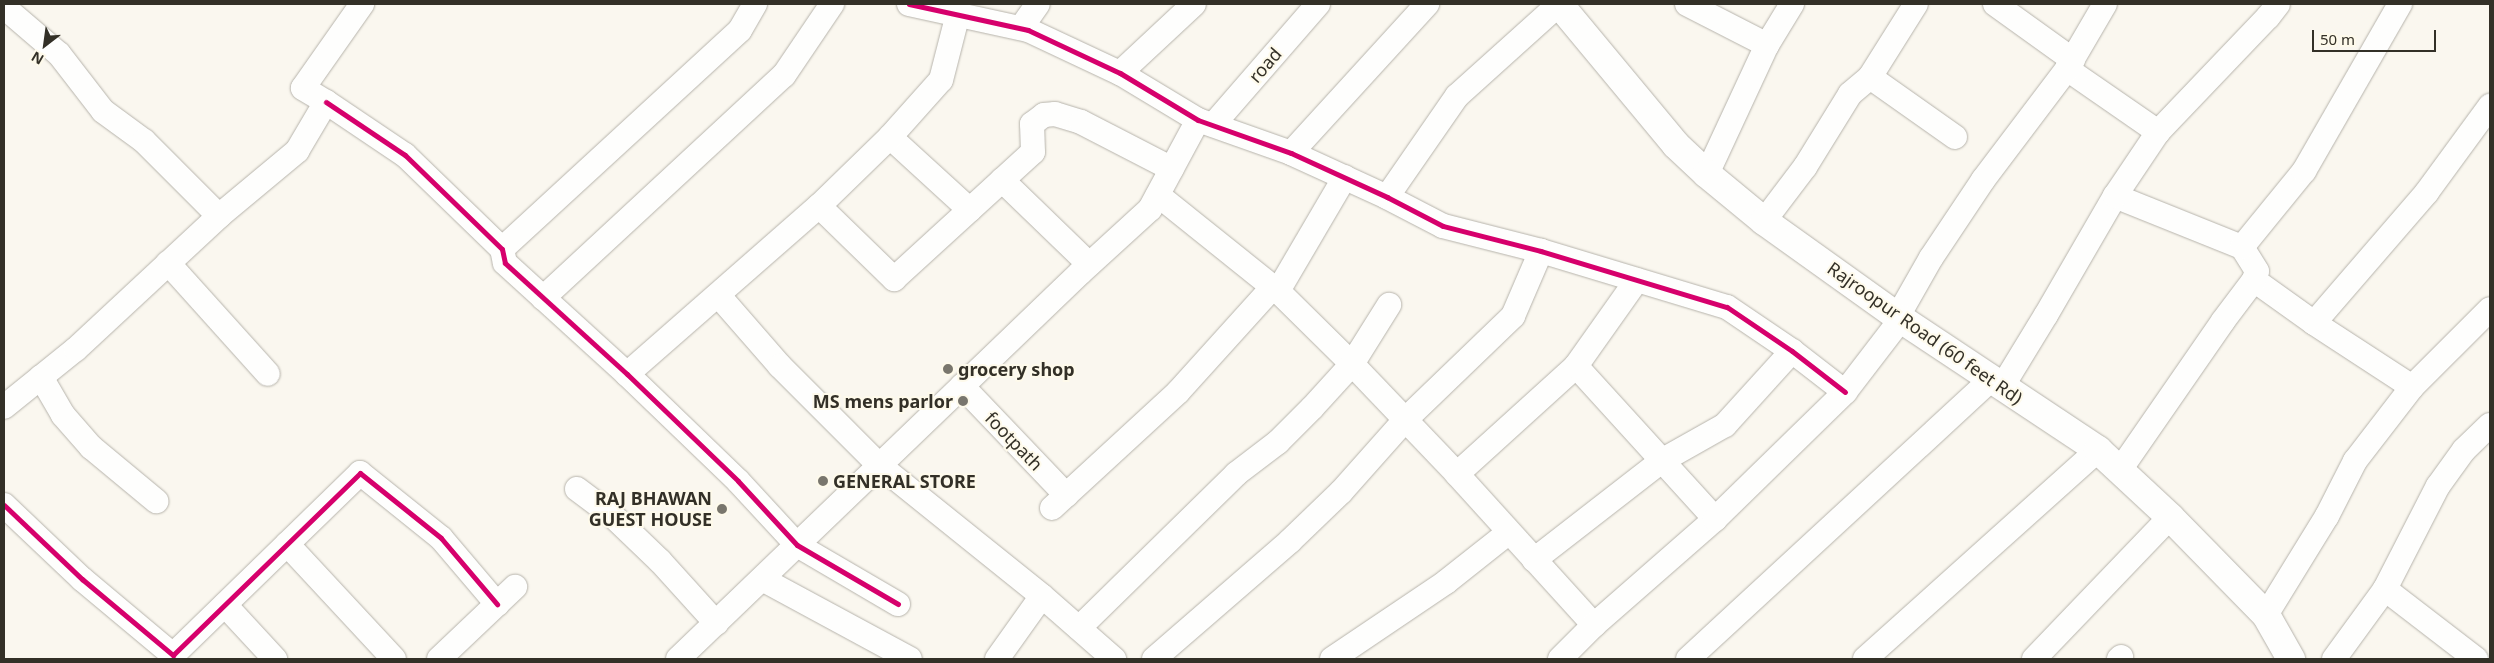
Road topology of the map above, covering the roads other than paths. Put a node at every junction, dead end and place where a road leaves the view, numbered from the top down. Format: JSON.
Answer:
{"nodes":[{"id":1,"x":362,"y":4,"type":"edge"},
{"id":2,"x":755,"y":4,"type":"edge"},
{"id":3,"x":832,"y":4,"type":"edge"},
{"id":4,"x":909,"y":4,"type":"edge"},
{"id":5,"x":1038,"y":4,"type":"edge"},
{"id":6,"x":1194,"y":4,"type":"edge"},
{"id":7,"x":1318,"y":4,"type":"edge"},
{"id":8,"x":1427,"y":4,"type":"edge"},
{"id":9,"x":1559,"y":4,"type":"edge"},
{"id":10,"x":1687,"y":4,"type":"edge"},
{"id":11,"x":1792,"y":4,"type":"edge"},
{"id":12,"x":1916,"y":4,"type":"edge"},
{"id":13,"x":1995,"y":4,"type":"edge"},
{"id":14,"x":2104,"y":4,"type":"edge"},
{"id":15,"x":2400,"y":4,"type":"edge"},
{"id":16,"x":4,"y":8,"type":"edge"},
{"id":17,"x":2267,"y":8,"type":"edge"},
{"id":18,"x":958,"y":14,"type":"junction"},
{"id":19,"x":1020,"y":28,"type":"junction"},
{"id":20,"x":1767,"y":44,"type":"junction"},
{"id":21,"x":2070,"y":65,"type":"junction"},
{"id":22,"x":1120,"y":73,"type":"junction"},
{"id":23,"x":1870,"y":77,"type":"junction"},
{"id":24,"x":326,"y":102,"type":"junction"},
{"id":25,"x":2490,"y":106,"type":"edge"},
{"id":26,"x":1206,"y":123,"type":"junction"},
{"id":27,"x":2158,"y":132,"type":"junction"},
{"id":28,"x":890,"y":137,"type":"junction"},
{"id":29,"x":1955,"y":137,"type":"dead end"},
{"id":30,"x":1291,"y":153,"type":"junction"},
{"id":31,"x":1172,"y":169,"type":"junction"},
{"id":32,"x":1707,"y":174,"type":"junction"},
{"id":33,"x":1344,"y":177,"type":"junction"},
{"id":34,"x":1002,"y":180,"type":"junction"},
{"id":35,"x":1158,"y":195,"type":"junction"},
{"id":36,"x":2115,"y":196,"type":"junction"},
{"id":37,"x":1387,"y":197,"type":"junction"},
{"id":38,"x":819,"y":206,"type":"junction"},
{"id":39,"x":970,"y":210,"type":"junction"},
{"id":40,"x":219,"y":216,"type":"junction"},
{"id":41,"x":1764,"y":221,"type":"junction"},
{"id":42,"x":2242,"y":246,"type":"junction"},
{"id":43,"x":502,"y":249,"type":"junction"},
{"id":44,"x":1541,"y":250,"type":"junction"},
{"id":45,"x":168,"y":263,"type":"junction"},
{"id":46,"x":1089,"y":264,"type":"junction"},
{"id":47,"x":1637,"y":280,"type":"junction"},
{"id":48,"x":2254,"y":280,"type":"junction"},
{"id":49,"x":1275,"y":289,"type":"junction"},
{"id":50,"x":719,"y":296,"type":"junction"},
{"id":51,"x":543,"y":298,"type":"junction"},
{"id":52,"x":1389,"y":305,"type":"dead end"},
{"id":53,"x":2490,"y":309,"type":"edge"},
{"id":54,"x":1900,"y":318,"type":"junction"},
{"id":55,"x":2314,"y":322,"type":"junction"},
{"id":56,"x":1792,"y":351,"type":"junction"},
{"id":57,"x":1352,"y":364,"type":"junction"},
{"id":58,"x":1576,"y":366,"type":"junction"},
{"id":59,"x":268,"y":374,"type":"dead end"},
{"id":60,"x":627,"y":374,"type":"junction"},
{"id":61,"x":41,"y":377,"type":"junction"},
{"id":62,"x":1996,"y":382,"type":"junction"},
{"id":63,"x":962,"y":386,"type":"junction"},
{"id":64,"x":2412,"y":387,"type":"junction"},
{"id":65,"x":1845,"y":392,"type":"junction"},
{"id":66,"x":4,"y":408,"type":"edge"},
{"id":67,"x":1406,"y":420,"type":"junction"},
{"id":68,"x":2490,"y":425,"type":"edge"},
{"id":69,"x":2098,"y":450,"type":"junction"},
{"id":70,"x":1663,"y":460,"type":"junction"},
{"id":71,"x":880,"y":465,"type":"junction"},
{"id":72,"x":2120,"y":470,"type":"junction"},
{"id":73,"x":1457,"y":474,"type":"junction"},
{"id":74,"x":577,"y":489,"type":"dead end"},
{"id":75,"x":156,"y":501,"type":"dead end"},
{"id":76,"x":7,"y":516,"type":"edge"},
{"id":77,"x":2170,"y":516,"type":"junction"},
{"id":78,"x":1715,"y":519,"type":"junction"},
{"id":79,"x":1509,"y":532,"type":"junction"},
{"id":80,"x":287,"y":544,"type":"junction"},
{"id":81,"x":797,"y":545,"type":"junction"},
{"id":82,"x":1534,"y":560,"type":"junction"},
{"id":83,"x":762,"y":578,"type":"junction"},
{"id":84,"x":515,"y":587,"type":"dead end"},
{"id":85,"x":2384,"y":588,"type":"junction"},
{"id":86,"x":1042,"y":596,"type":"junction"},
{"id":87,"x":225,"y":604,"type":"junction"},
{"id":88,"x":497,"y":604,"type":"junction"},
{"id":89,"x":898,"y":604,"type":"dead end"},
{"id":90,"x":2266,"y":615,"type":"junction"},
{"id":91,"x":716,"y":623,"type":"junction"},
{"id":92,"x":1594,"y":625,"type":"junction"},
{"id":93,"x":1079,"y":628,"type":"junction"},
{"id":94,"x":275,"y":659,"type":"edge"},
{"id":95,"x":394,"y":659,"type":"edge"},
{"id":96,"x":439,"y":659,"type":"edge"},
{"id":97,"x":678,"y":659,"type":"edge"},
{"id":98,"x":910,"y":659,"type":"edge"},
{"id":99,"x":996,"y":659,"type":"edge"},
{"id":100,"x":1114,"y":659,"type":"edge"},
{"id":101,"x":1154,"y":659,"type":"edge"},
{"id":102,"x":1332,"y":659,"type":"edge"},
{"id":103,"x":1560,"y":659,"type":"edge"},
{"id":104,"x":1688,"y":659,"type":"edge"},
{"id":105,"x":1865,"y":659,"type":"edge"},
{"id":106,"x":2034,"y":659,"type":"edge"},
{"id":107,"x":2291,"y":659,"type":"edge"},
{"id":108,"x":2334,"y":659,"type":"edge"},
{"id":109,"x":2476,"y":659,"type":"edge"}],
"edges":[{"from":1,"to":24,"type":"street"},
{"from":2,"to":43,"type":"street"},
{"from":3,"to":51,"type":"street"},
{"from":4,"to":18,"type":"street"},
{"from":5,"to":19,"type":"street"},
{"from":6,"to":22,"type":"street"},
{"from":7,"to":26,"type":"street","name":"road"},
{"from":8,"to":30,"type":"street"},
{"from":9,"to":32,"type":"main road","name":"Rajroopur Road (60 feet Rd)"},
{"from":9,"to":37,"type":"street"},
{"from":10,"to":20,"type":"street"},
{"from":11,"to":20,"type":"street"},
{"from":12,"to":23,"type":"street"},
{"from":13,"to":21,"type":"street"},
{"from":14,"to":21,"type":"street"},
{"from":15,"to":42,"type":"street"},
{"from":16,"to":40,"type":"street"},
{"from":17,"to":27,"type":"street"},
{"from":18,"to":19,"type":"street"},
{"from":18,"to":28,"type":"street"},
{"from":19,"to":22,"type":"street"},
{"from":20,"to":32,"type":"street"},
{"from":21,"to":27,"type":"street"},
{"from":21,"to":54,"type":"street"},
{"from":22,"to":26,"type":"street"},
{"from":23,"to":29,"type":"street"},
{"from":23,"to":41,"type":"street"},
{"from":24,"to":40,"type":"street"},
{"from":24,"to":43,"type":"street"},
{"from":25,"to":55,"type":"street"},
{"from":26,"to":30,"type":"street"},
{"from":26,"to":31,"type":"street","name":"road"},
{"from":27,"to":36,"type":"street"},
{"from":28,"to":38,"type":"street"},
{"from":28,"to":39,"type":"street"},
{"from":30,"to":33,"type":"street"},
{"from":31,"to":34,"type":"street"},
{"from":31,"to":35,"type":"street","name":"road"},
{"from":32,"to":41,"type":"main road","name":"Rajroopur Road (60 feet Rd)"},
{"from":33,"to":37,"type":"street"},
{"from":33,"to":49,"type":"street"},
{"from":34,"to":39,"type":"street"},
{"from":34,"to":46,"type":"street"},
{"from":35,"to":46,"type":"street","name":"road"},
{"from":35,"to":49,"type":"street"},
{"from":36,"to":42,"type":"street"},
{"from":36,"to":62,"type":"street"},
{"from":37,"to":44,"type":"street"},
{"from":38,"to":39,"type":"street"},
{"from":38,"to":50,"type":"street"},
{"from":40,"to":45,"type":"street"},
{"from":41,"to":54,"type":"main road","name":"Rajroopur Road (60 feet Rd)"},
{"from":42,"to":48,"type":"street"},
{"from":43,"to":51,"type":"street"},
{"from":44,"to":47,"type":"street"},
{"from":44,"to":67,"type":"street"},
{"from":45,"to":59,"type":"street"},
{"from":45,"to":61,"type":"street"},
{"from":46,"to":63,"type":"street","name":"road"},
{"from":47,"to":56,"type":"street"},
{"from":47,"to":58,"type":"street"},
{"from":48,"to":55,"type":"street"},
{"from":48,"to":72,"type":"street"},
{"from":49,"to":57,"type":"street"},
{"from":49,"to":63,"type":"street","name":"footpath"},
{"from":50,"to":60,"type":"street"},
{"from":50,"to":71,"type":"street"},
{"from":51,"to":60,"type":"street"},
{"from":52,"to":57,"type":"street"},
{"from":53,"to":64,"type":"street"},
{"from":54,"to":62,"type":"main road","name":"Rajroopur Road (60 feet Rd)"},
{"from":54,"to":65,"type":"street"},
{"from":55,"to":64,"type":"street"},
{"from":56,"to":65,"type":"street"},
{"from":56,"to":70,"type":"street"},
{"from":57,"to":67,"type":"street"},
{"from":57,"to":93,"type":"street"},
{"from":58,"to":70,"type":"street"},
{"from":58,"to":73,"type":"street"},
{"from":60,"to":81,"type":"street"},
{"from":61,"to":66,"type":"street"},
{"from":61,"to":75,"type":"street"},
{"from":62,"to":69,"type":"main road","name":"Rajroopur Road (60 feet Rd)"},
{"from":62,"to":104,"type":"street"},
{"from":63,"to":71,"type":"street","name":"road"},
{"from":64,"to":90,"type":"street"},
{"from":65,"to":78,"type":"street"},
{"from":67,"to":73,"type":"street"},
{"from":67,"to":101,"type":"street"},
{"from":68,"to":85,"type":"street"},
{"from":69,"to":72,"type":"main road","name":"Rajroopur Road (60 feet Rd)"},
{"from":69,"to":105,"type":"street"},
{"from":70,"to":78,"type":"street"},
{"from":70,"to":82,"type":"street"},
{"from":71,"to":81,"type":"street","name":"road"},
{"from":71,"to":86,"type":"street"},
{"from":72,"to":77,"type":"main road","name":"Rajroopur Road (60 feet Rd)"},
{"from":73,"to":79,"type":"street"},
{"from":74,"to":91,"type":"street"},
{"from":76,"to":87,"type":"street"},
{"from":77,"to":90,"type":"main road","name":"Rajroopur Road (60 feet Rd)"},
{"from":77,"to":106,"type":"street"},
{"from":78,"to":92,"type":"street"},
{"from":79,"to":82,"type":"street"},
{"from":79,"to":102,"type":"street"},
{"from":80,"to":87,"type":"street"},
{"from":80,"to":88,"type":"street"},
{"from":80,"to":95,"type":"street"},
{"from":81,"to":83,"type":"street","name":"road"},
{"from":81,"to":89,"type":"street"},
{"from":82,"to":92,"type":"street"},
{"from":83,"to":91,"type":"street","name":"road"},
{"from":83,"to":98,"type":"street"},
{"from":84,"to":88,"type":"street"},
{"from":85,"to":108,"type":"street"},
{"from":85,"to":109,"type":"street"},
{"from":86,"to":93,"type":"street"},
{"from":86,"to":99,"type":"street"},
{"from":87,"to":94,"type":"street"},
{"from":88,"to":96,"type":"street"},
{"from":90,"to":107,"type":"main road","name":"Rajroopur Road (60 feet Rd)"},
{"from":91,"to":97,"type":"street","name":"road"},
{"from":92,"to":103,"type":"street"},
{"from":93,"to":100,"type":"street"}]}
